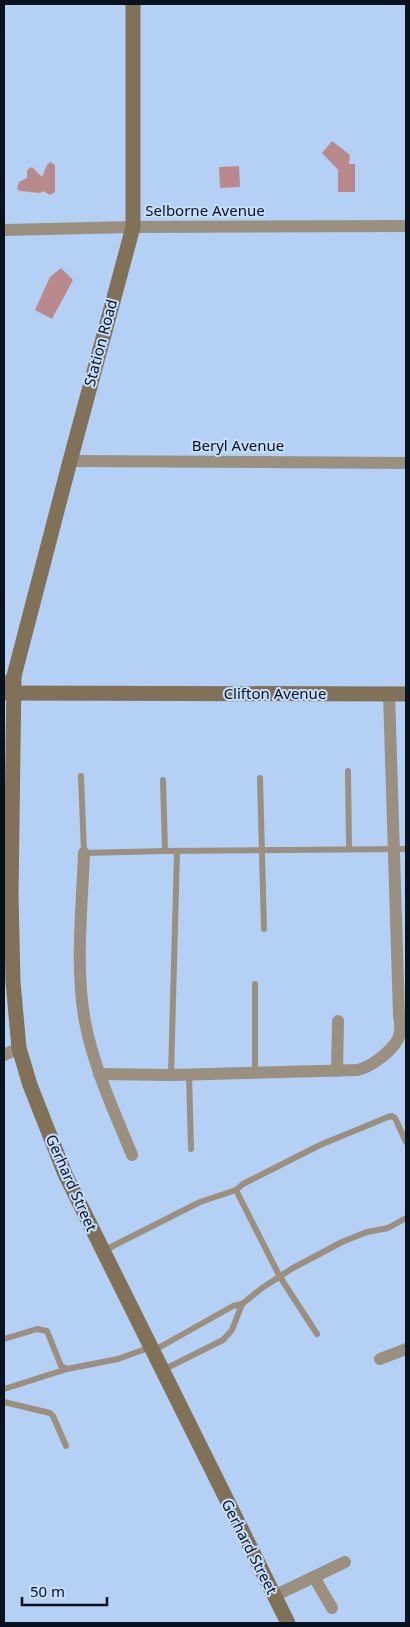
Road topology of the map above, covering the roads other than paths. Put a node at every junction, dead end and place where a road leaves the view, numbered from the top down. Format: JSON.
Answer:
{"nodes":[{"id":1,"x":133,"y":4,"type":"edge"},
{"id":2,"x":406,"y":226,"type":"edge"},
{"id":3,"x":133,"y":227,"type":"junction"},
{"id":4,"x":4,"y":230,"type":"edge"},
{"id":5,"x":70,"y":461,"type":"junction"},
{"id":6,"x":406,"y":463,"type":"edge"},
{"id":7,"x":389,"y":694,"type":"junction"},
{"id":8,"x":406,"y":694,"type":"edge"},
{"id":9,"x":7,"y":696,"type":"edge"},
{"id":10,"x":348,"y":771,"type":"dead end"},
{"id":11,"x":81,"y":776,"type":"dead end"},
{"id":12,"x":260,"y":778,"type":"dead end"},
{"id":13,"x":163,"y":780,"type":"dead end"},
{"id":14,"x":400,"y":849,"type":"edge"},
{"id":15,"x":349,"y":850,"type":"junction"},
{"id":16,"x":165,"y":851,"type":"junction"},
{"id":17,"x":262,"y":851,"type":"junction"},
{"id":18,"x":177,"y":852,"type":"junction"},
{"id":19,"x":84,"y":853,"type":"junction"},
{"id":20,"x":7,"y":896,"type":"edge"},
{"id":21,"x":264,"y":929,"type":"dead end"},
{"id":22,"x":4,"y":944,"type":"edge"},
{"id":23,"x":255,"y":984,"type":"dead end"},
{"id":24,"x":402,"y":1015,"type":"edge"},
{"id":25,"x":338,"y":1021,"type":"dead end"},
{"id":26,"x":12,"y":1052,"type":"edge"},
{"id":27,"x":337,"y":1071,"type":"junction"},
{"id":28,"x":255,"y":1072,"type":"junction"},
{"id":29,"x":189,"y":1073,"type":"junction"},
{"id":30,"x":98,"y":1074,"type":"junction"},
{"id":31,"x":171,"y":1074,"type":"junction"},
{"id":32,"x":406,"y":1142,"type":"edge"},
{"id":33,"x":191,"y":1149,"type":"dead end"},
{"id":34,"x":132,"y":1155,"type":"dead end"},
{"id":35,"x":236,"y":1190,"type":"junction"},
{"id":36,"x":406,"y":1218,"type":"edge"},
{"id":37,"x":103,"y":1251,"type":"junction"},
{"id":38,"x":280,"y":1277,"type":"junction"},
{"id":39,"x":242,"y":1304,"type":"junction"},
{"id":40,"x":317,"y":1334,"type":"dead end"},
{"id":41,"x":4,"y":1339,"type":"edge"},
{"id":42,"x":150,"y":1349,"type":"junction"},
{"id":43,"x":406,"y":1349,"type":"edge"},
{"id":44,"x":380,"y":1359,"type":"dead end"},
{"id":45,"x":67,"y":1369,"type":"junction"},
{"id":46,"x":163,"y":1370,"type":"junction"},
{"id":47,"x":4,"y":1389,"type":"edge"},
{"id":48,"x":4,"y":1402,"type":"edge"},
{"id":49,"x":66,"y":1446,"type":"dead end"},
{"id":50,"x":345,"y":1562,"type":"dead end"},
{"id":51,"x":314,"y":1577,"type":"junction"},
{"id":52,"x":274,"y":1596,"type":"junction"},
{"id":53,"x":332,"y":1608,"type":"dead end"},
{"id":54,"x":279,"y":1623,"type":"edge"},
{"id":55,"x":288,"y":1623,"type":"edge"}],
"edges":[{"from":1,"to":3,"type":"street","name":"Station Road"},
{"from":2,"to":3,"type":"street","name":"Selborne Avenue"},
{"from":3,"to":4,"type":"street","name":"Selborne Avenue"},
{"from":3,"to":5,"type":"street","name":"Station Road"},
{"from":5,"to":6,"type":"street","name":"Beryl Avenue"},
{"from":5,"to":9,"type":"street","name":"Station Road"},
{"from":7,"to":8,"type":"street","name":"Clifton Avenue"},
{"from":7,"to":9,"type":"street","name":"Clifton Avenue"},
{"from":7,"to":14,"type":"street"},
{"from":9,"to":20,"type":"street","name":"Gerhard Street"},
{"from":10,"to":15,"type":"lane"},
{"from":11,"to":19,"type":"lane"},
{"from":12,"to":17,"type":"lane"},
{"from":13,"to":16,"type":"lane"},
{"from":14,"to":15,"type":"lane"},
{"from":14,"to":24,"type":"street"},
{"from":15,"to":17,"type":"lane"},
{"from":16,"to":18,"type":"lane"},
{"from":16,"to":19,"type":"lane"},
{"from":17,"to":18,"type":"lane"},
{"from":17,"to":21,"type":"lane"},
{"from":18,"to":31,"type":"lane"},
{"from":19,"to":30,"type":"street"},
{"from":20,"to":26,"type":"street","name":"Gerhard Street"},
{"from":22,"to":26,"type":"street","name":"Gerhard Street"},
{"from":23,"to":28,"type":"lane"},
{"from":24,"to":27,"type":"street"},
{"from":25,"to":27,"type":"street"},
{"from":26,"to":37,"type":"street","name":"Gerhard Street"},
{"from":26,"to":42,"type":"street","name":"Gerhard Street"},
{"from":27,"to":28,"type":"street"},
{"from":28,"to":29,"type":"street"},
{"from":29,"to":31,"type":"street"},
{"from":29,"to":33,"type":"lane"},
{"from":30,"to":31,"type":"street"},
{"from":30,"to":34,"type":"street"},
{"from":32,"to":35,"type":"lane"},
{"from":35,"to":37,"type":"lane"},
{"from":35,"to":38,"type":"lane"},
{"from":36,"to":38,"type":"lane"},
{"from":37,"to":42,"type":"street","name":"Gerhard Street"},
{"from":38,"to":39,"type":"lane"},
{"from":38,"to":40,"type":"lane"},
{"from":39,"to":42,"type":"lane"},
{"from":39,"to":46,"type":"lane"},
{"from":41,"to":45,"type":"lane"},
{"from":42,"to":45,"type":"lane"},
{"from":42,"to":46,"type":"street","name":"Gerhard Street"},
{"from":42,"to":54,"type":"street","name":"Gerhard Street"},
{"from":43,"to":44,"type":"street"},
{"from":45,"to":47,"type":"lane"},
{"from":46,"to":52,"type":"street","name":"Gerhard Street"},
{"from":48,"to":49,"type":"lane"},
{"from":50,"to":51,"type":"street"},
{"from":51,"to":52,"type":"street"},
{"from":51,"to":53,"type":"street"},
{"from":52,"to":55,"type":"street","name":"Gerhard Street"}]}
